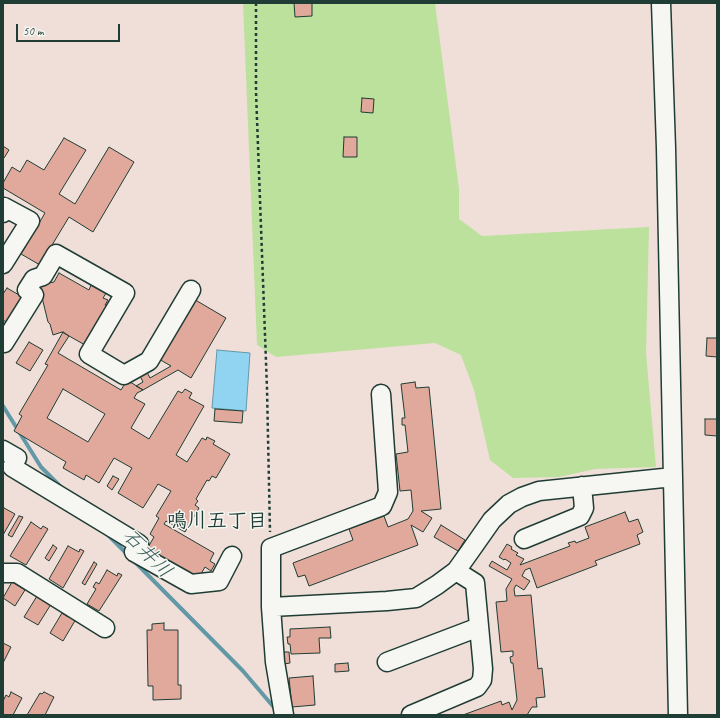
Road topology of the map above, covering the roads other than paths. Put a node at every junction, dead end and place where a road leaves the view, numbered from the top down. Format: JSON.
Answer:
{"nodes":[{"id":1,"x":661,"y":3,"type":"edge"},
{"id":2,"x":3,"y":213,"type":"edge"},
{"id":3,"x":5,"y":257,"type":"edge"},
{"id":4,"x":191,"y":290,"type":"dead end"},
{"id":5,"x":3,"y":343,"type":"edge"},
{"id":6,"x":381,"y":394,"type":"dead end"},
{"id":7,"x":3,"y":450,"type":"edge"},
{"id":8,"x":674,"y":477,"type":"junction"},
{"id":9,"x":582,"y":486,"type":"junction"},
{"id":10,"x":524,"y":539,"type":"dead end"},
{"id":11,"x":232,"y":556,"type":"dead end"},
{"id":12,"x":456,"y":570,"type":"junction"},
{"id":13,"x":3,"y":573,"type":"edge"},
{"id":14,"x":271,"y":606,"type":"junction"},
{"id":15,"x":479,"y":627,"type":"junction"},
{"id":16,"x":105,"y":628,"type":"dead end"},
{"id":17,"x":387,"y":662,"type":"dead end"},
{"id":18,"x":284,"y":715,"type":"edge"},
{"id":19,"x":411,"y":715,"type":"edge"},
{"id":20,"x":678,"y":715,"type":"edge"}],
"edges":[{"from":1,"to":8,"type":"street"},
{"from":2,"to":3,"type":"street"},
{"from":4,"to":5,"type":"street"},
{"from":6,"to":14,"type":"street"},
{"from":7,"to":11,"type":"street"},
{"from":8,"to":9,"type":"street"},
{"from":8,"to":20,"type":"street"},
{"from":9,"to":10,"type":"street"},
{"from":9,"to":12,"type":"street"},
{"from":12,"to":14,"type":"street"},
{"from":12,"to":15,"type":"street"},
{"from":13,"to":16,"type":"street"},
{"from":14,"to":18,"type":"street"},
{"from":15,"to":17,"type":"street"},
{"from":15,"to":19,"type":"street"}]}
